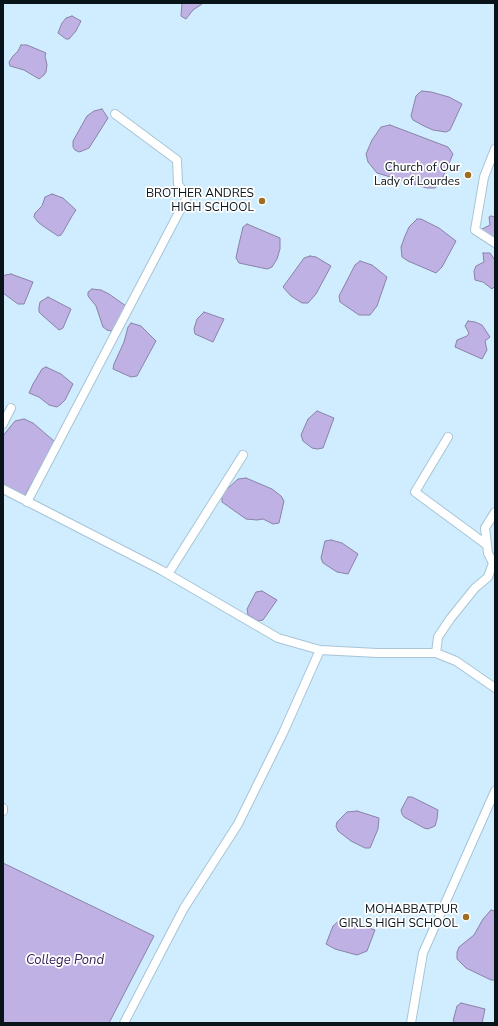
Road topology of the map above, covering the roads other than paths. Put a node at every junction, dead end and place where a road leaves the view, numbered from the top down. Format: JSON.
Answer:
{"nodes":[{"id":1,"x":115,"y":114,"type":"dead end"},
{"id":2,"x":495,"y":149,"type":"edge"},
{"id":3,"x":495,"y":243,"type":"edge"},
{"id":4,"x":11,"y":408,"type":"dead end"},
{"id":5,"x":3,"y":424,"type":"edge"},
{"id":6,"x":448,"y":437,"type":"dead end"},
{"id":7,"x":243,"y":455,"type":"dead end"},
{"id":8,"x":3,"y":490,"type":"edge"},
{"id":9,"x":27,"y":502,"type":"junction"},
{"id":10,"x":495,"y":512,"type":"edge"},
{"id":11,"x":487,"y":545,"type":"junction"},
{"id":12,"x":168,"y":574,"type":"junction"},
{"id":13,"x":320,"y":650,"type":"junction"},
{"id":14,"x":436,"y":654,"type":"junction"},
{"id":15,"x":495,"y":688,"type":"edge"},
{"id":16,"x":495,"y":791,"type":"edge"},
{"id":17,"x":124,"y":1023,"type":"edge"},
{"id":18,"x":411,"y":1023,"type":"edge"}],
"edges":[{"from":1,"to":9,"type":"street"},
{"from":2,"to":3,"type":"street"},
{"from":4,"to":5,"type":"street"},
{"from":6,"to":11,"type":"street"},
{"from":7,"to":12,"type":"street"},
{"from":8,"to":9,"type":"street"},
{"from":9,"to":12,"type":"street"},
{"from":10,"to":11,"type":"street"},
{"from":11,"to":14,"type":"street"},
{"from":12,"to":13,"type":"street"},
{"from":13,"to":14,"type":"street"},
{"from":13,"to":17,"type":"street"},
{"from":14,"to":15,"type":"street"},
{"from":16,"to":18,"type":"street"}]}
